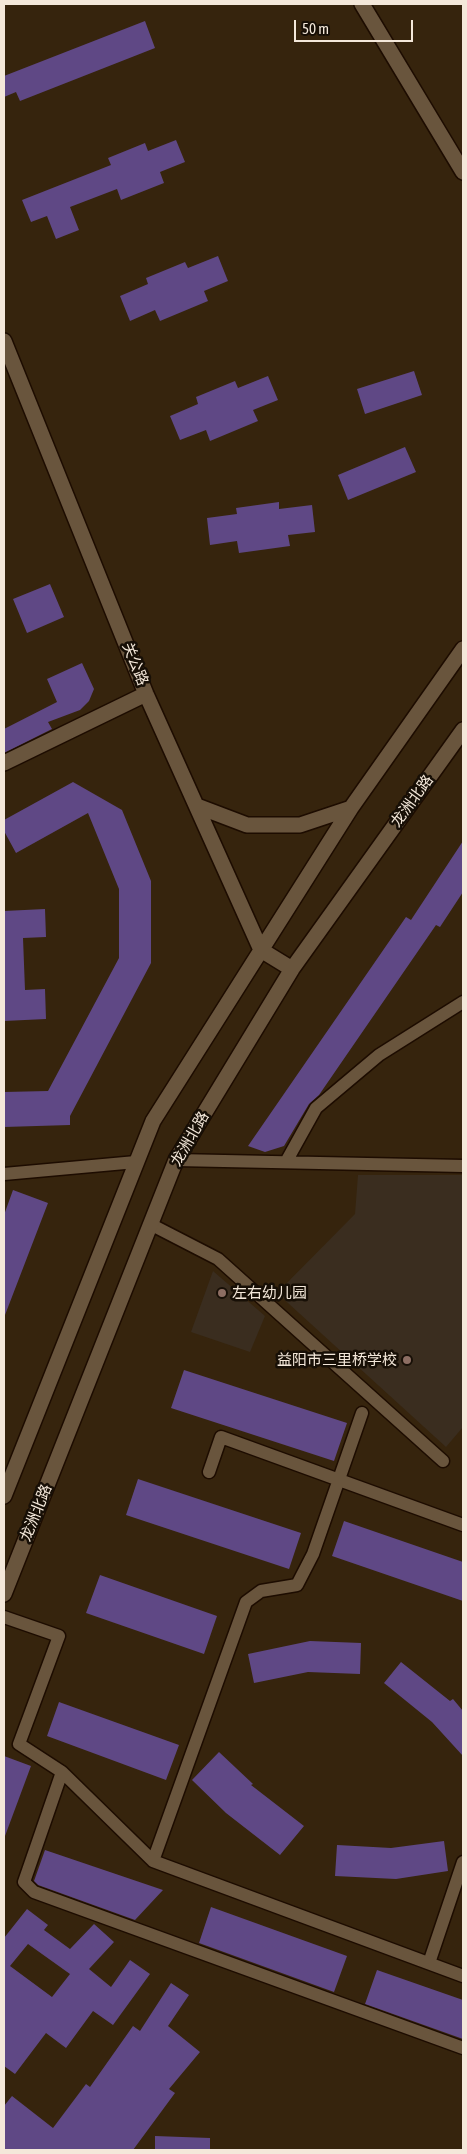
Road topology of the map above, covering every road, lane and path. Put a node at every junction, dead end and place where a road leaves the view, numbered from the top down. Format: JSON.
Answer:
{"nodes":[{"id":1,"x":362,"y":4,"type":"edge"},
{"id":2,"x":463,"y":172,"type":"edge"},
{"id":3,"x":4,"y":341,"type":"edge"},
{"id":4,"x":9,"y":370,"type":"edge"},
{"id":5,"x":463,"y":649,"type":"edge"},
{"id":6,"x":146,"y":694,"type":"junction"},
{"id":7,"x":463,"y":730,"type":"edge"},
{"id":8,"x":4,"y":763,"type":"edge"},
{"id":9,"x":197,"y":806,"type":"junction"},
{"id":10,"x":351,"y":808,"type":"junction"},
{"id":11,"x":261,"y":950,"type":"junction"},
{"id":12,"x":292,"y":969,"type":"junction"},
{"id":13,"x":463,"y":1002,"type":"edge"},
{"id":14,"x":176,"y":1160,"type":"junction"},
{"id":15,"x":136,"y":1162,"type":"junction"},
{"id":16,"x":286,"y":1162,"type":"junction"},
{"id":17,"x":463,"y":1166,"type":"edge"},
{"id":18,"x":4,"y":1174,"type":"edge"},
{"id":19,"x":150,"y":1224,"type":"junction"},
{"id":20,"x":362,"y":1413,"type":"dead end"},
{"id":21,"x":443,"y":1461,"type":"dead end"},
{"id":22,"x":208,"y":1472,"type":"dead end"},
{"id":23,"x":339,"y":1479,"type":"junction"},
{"id":24,"x":4,"y":1496,"type":"edge"},
{"id":25,"x":463,"y":1525,"type":"edge"},
{"id":26,"x":4,"y":1594,"type":"edge"},
{"id":27,"x":4,"y":1617,"type":"edge"},
{"id":28,"x":62,"y":1772,"type":"junction"},
{"id":29,"x":153,"y":1861,"type":"junction"},
{"id":30,"x":463,"y":1862,"type":"edge"},
{"id":31,"x":429,"y":1963,"type":"junction"},
{"id":32,"x":463,"y":1976,"type":"edge"},
{"id":33,"x":463,"y":2048,"type":"edge"}],
"edges":[{"from":1,"to":2,"type":"main road"},
{"from":3,"to":4,"type":"main road","name":"关公路"},
{"from":4,"to":6,"type":"main road","name":"关公路"},
{"from":5,"to":10,"type":"main road"},
{"from":6,"to":8,"type":"main road"},
{"from":6,"to":9,"type":"main road","name":"关公路"},
{"from":7,"to":12,"type":"main road","name":"龙洲北路"},
{"from":9,"to":10,"type":"main road"},
{"from":9,"to":11,"type":"main road","name":"关公路"},
{"from":10,"to":11,"type":"main road"},
{"from":11,"to":12,"type":"main road"},
{"from":11,"to":15,"type":"main road"},
{"from":12,"to":14,"type":"main road","name":"龙洲北路"},
{"from":13,"to":16,"type":"street"},
{"from":14,"to":16,"type":"street"},
{"from":14,"to":19,"type":"main road","name":"龙洲北路"},
{"from":15,"to":18,"type":"street"},
{"from":15,"to":24,"type":"main road"},
{"from":16,"to":17,"type":"street"},
{"from":19,"to":21,"type":"street"},
{"from":19,"to":26,"type":"main road","name":"龙洲北路"},
{"from":20,"to":23,"type":"street"},
{"from":22,"to":23,"type":"street"},
{"from":23,"to":25,"type":"street"},
{"from":23,"to":29,"type":"street"},
{"from":27,"to":28,"type":"street"},
{"from":28,"to":29,"type":"street"},
{"from":28,"to":33,"type":"street"},
{"from":29,"to":31,"type":"street"},
{"from":30,"to":31,"type":"street"},
{"from":31,"to":32,"type":"street"}]}
